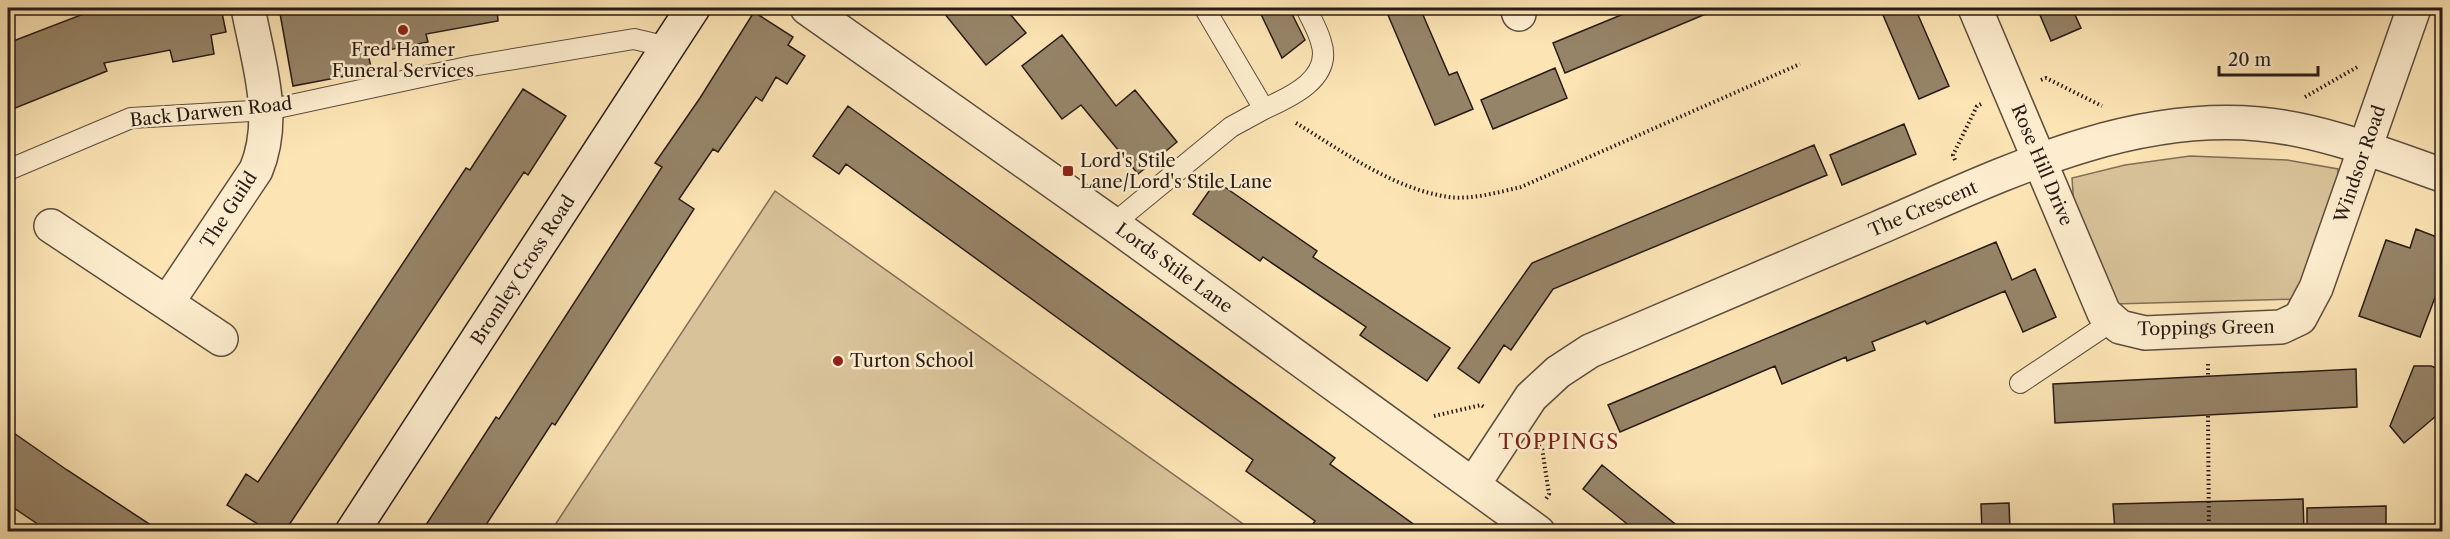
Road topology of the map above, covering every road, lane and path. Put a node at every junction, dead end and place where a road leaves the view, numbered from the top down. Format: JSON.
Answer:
{"nodes":[{"id":1,"x":248,"y":8,"type":"edge"},
{"id":2,"x":693,"y":8,"type":"edge"},
{"id":3,"x":807,"y":8,"type":"edge"},
{"id":4,"x":1306,"y":8,"type":"edge"},
{"id":5,"x":1975,"y":8,"type":"edge"},
{"id":6,"x":2414,"y":8,"type":"edge"},
{"id":7,"x":1205,"y":9,"type":"dead end"},
{"id":8,"x":668,"y":47,"type":"junction"},
{"id":9,"x":1800,"y":64,"type":"dead end"},
{"id":10,"x":2390,"y":77,"type":"junction"},
{"id":11,"x":1266,"y":108,"type":"junction"},
{"id":12,"x":267,"y":110,"type":"junction"},
{"id":13,"x":2289,"y":129,"type":"junction"},
{"id":14,"x":2366,"y":148,"type":"junction"},
{"id":15,"x":2039,"y":159,"type":"junction"},
{"id":16,"x":8,"y":170,"type":"edge"},
{"id":17,"x":2442,"y":175,"type":"edge"},
{"id":18,"x":1113,"y":224,"type":"junction"},
{"id":19,"x":51,"y":226,"type":"dead end"},
{"id":20,"x":167,"y":303,"type":"junction"},
{"id":21,"x":2300,"y":318,"type":"joint"},
{"id":22,"x":2111,"y":322,"type":"junction"},
{"id":23,"x":221,"y":339,"type":"dead end"},
{"id":24,"x":2020,"y":383,"type":"dead end"},
{"id":25,"x":2208,"y":416,"type":"dead end"},
{"id":26,"x":1473,"y":485,"type":"junction"},
{"id":27,"x":352,"y":531,"type":"edge"},
{"id":28,"x":1538,"y":531,"type":"edge"},
{"id":29,"x":2209,"y":531,"type":"edge"}],
"edges":[{"from":1,"to":12,"type":"street","name":"The Guild"},
{"from":2,"to":8,"type":"street","name":"Bromley Cross Road"},
{"from":3,"to":18,"type":"street","name":"Lords Stile Lane"},
{"from":4,"to":11,"type":"lane"},
{"from":5,"to":15,"type":"street","name":"Rose Hill Drive"},
{"from":6,"to":10,"type":"street","name":"Windsor Road"},
{"from":7,"to":11,"type":"lane"},
{"from":8,"to":12,"type":"lane","name":"Back Darwen Road"},
{"from":8,"to":27,"type":"street","name":"Bromley Cross Road"},
{"from":9,"to":11,"type":"path"},
{"from":10,"to":13,"type":"path"},
{"from":10,"to":14,"type":"street","name":"Windsor Road"},
{"from":11,"to":18,"type":"lane"},
{"from":12,"to":16,"type":"lane","name":"Back Darwen Road"},
{"from":12,"to":20,"type":"street","name":"The Guild"},
{"from":13,"to":14,"type":"street","name":"The Crescent"},
{"from":13,"to":15,"type":"street","name":"The Crescent"},
{"from":14,"to":17,"type":"street","name":"The Crescent"},
{"from":14,"to":21,"type":"street","name":"Windsor Road"},
{"from":15,"to":22,"type":"street","name":"Rose Hill Drive"},
{"from":15,"to":26,"type":"street","name":"The Crescent"},
{"from":18,"to":26,"type":"street","name":"Lords Stile Lane"},
{"from":19,"to":20,"type":"street"},
{"from":20,"to":23,"type":"street"},
{"from":21,"to":22,"type":"street","name":"Toppings Green"},
{"from":22,"to":24,"type":"lane"},
{"from":25,"to":29,"type":"path"},
{"from":26,"to":28,"type":"street","name":"Lords Stile Lane"}]}
